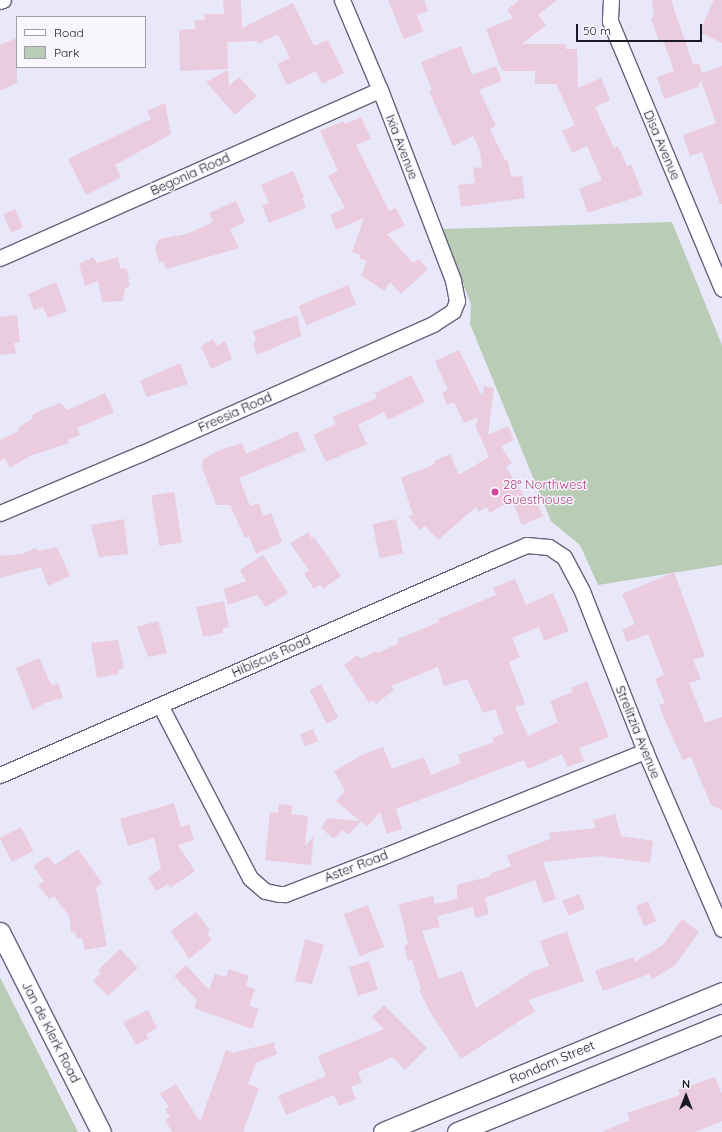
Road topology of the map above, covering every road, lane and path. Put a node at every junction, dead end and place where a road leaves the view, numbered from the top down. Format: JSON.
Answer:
{"nodes":[{"id":1,"x":3,"y":0,"type":"edge"},
{"id":2,"x":342,"y":0,"type":"edge"},
{"id":3,"x":611,"y":0,"type":"edge"},
{"id":4,"x":0,"y":1,"type":"edge"},
{"id":5,"x":380,"y":90,"type":"junction"},
{"id":6,"x":0,"y":258,"type":"edge"},
{"id":7,"x":722,"y":289,"type":"edge"},
{"id":8,"x":457,"y":296,"type":"joint"},
{"id":9,"x":0,"y":513,"type":"edge"},
{"id":10,"x":543,"y":546,"type":"joint"},
{"id":11,"x":160,"y":705,"type":"junction"},
{"id":12,"x":645,"y":751,"type":"junction"},
{"id":13,"x":0,"y":775,"type":"edge"},
{"id":14,"x":722,"y":929,"type":"edge"},
{"id":15,"x":0,"y":932,"type":"edge"},
{"id":16,"x":722,"y":992,"type":"edge"},
{"id":17,"x":722,"y":1024,"type":"edge"},
{"id":18,"x":101,"y":1132,"type":"edge"},
{"id":19,"x":383,"y":1132,"type":"edge"},
{"id":20,"x":457,"y":1132,"type":"edge"}],
"edges":[{"from":1,"to":4,"type":"street"},
{"from":2,"to":5,"type":"street","name":"Ixia Avenue"},
{"from":3,"to":7,"type":"street","name":"Disa Avenue"},
{"from":5,"to":6,"type":"street","name":"Begonia Road"},
{"from":5,"to":8,"type":"street","name":"Ixia Avenue"},
{"from":8,"to":9,"type":"street","name":"Freesia Road"},
{"from":10,"to":11,"type":"street","name":"Hibiscus Road"},
{"from":10,"to":12,"type":"street","name":"Strelitzia Avenue"},
{"from":11,"to":12,"type":"street","name":"Aster Road"},
{"from":11,"to":13,"type":"street","name":"Hibiscus Road"},
{"from":12,"to":14,"type":"street","name":"Strelitzia Avenue"},
{"from":15,"to":18,"type":"street","name":"Jan de Klerk Road"},
{"from":16,"to":19,"type":"street","name":"Rondom Street"},
{"from":17,"to":20,"type":"street"}]}
